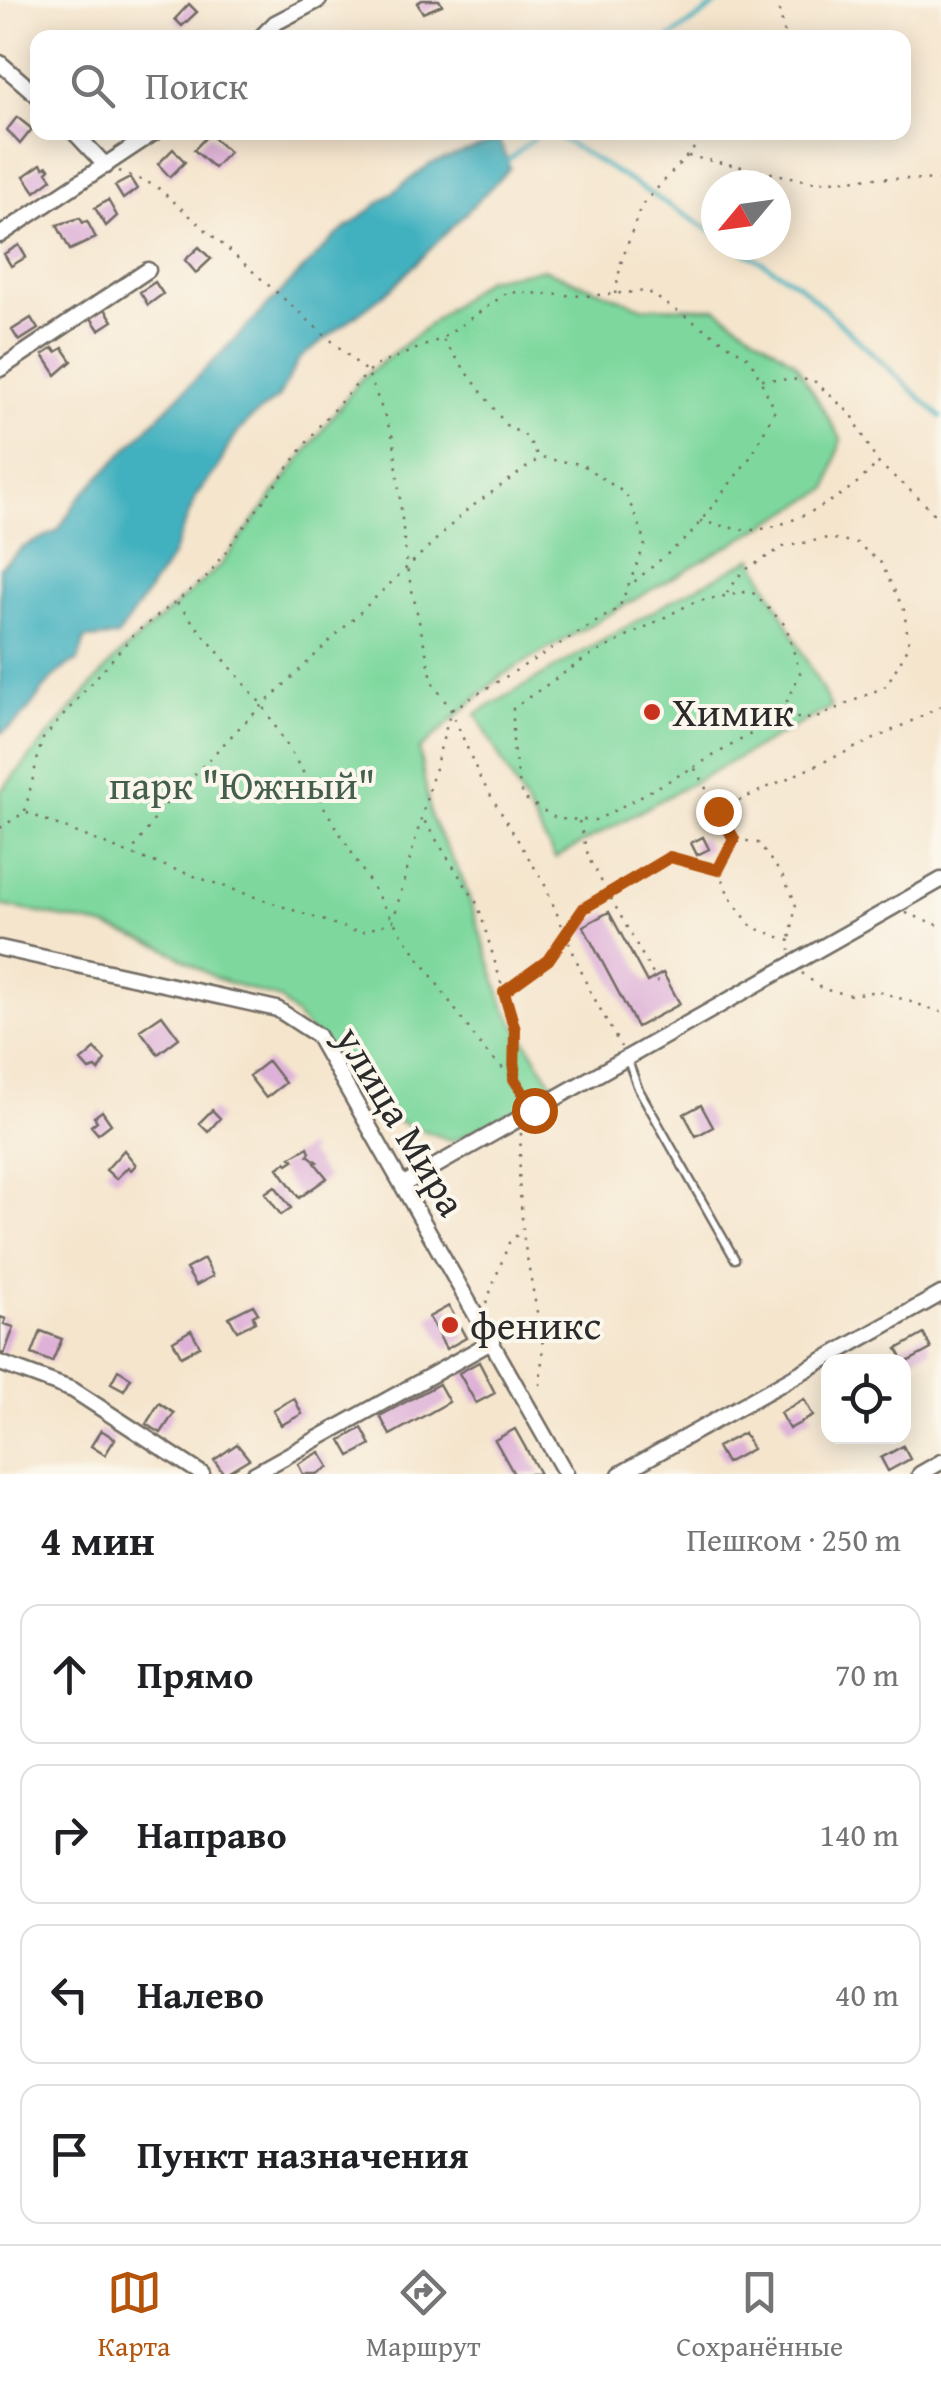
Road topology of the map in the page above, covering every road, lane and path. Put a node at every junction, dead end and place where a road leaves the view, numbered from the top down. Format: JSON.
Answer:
{"nodes":[{"id":1,"x":319,"y":0,"type":"edge"},
{"id":2,"x":776,"y":0,"type":"edge"},
{"id":3,"x":269,"y":30,"type":"edge"},
{"id":4,"x":784,"y":30,"type":"edge"},
{"id":5,"x":0,"y":64,"type":"edge"},
{"id":6,"x":30,"y":89,"type":"edge"},
{"id":7,"x":82,"y":140,"type":"edge"},
{"id":8,"x":143,"y":140,"type":"edge"},
{"id":9,"x":702,"y":140,"type":"edge"},
{"id":10,"x":688,"y":156,"type":"junction"},
{"id":11,"x":106,"y":166,"type":"junction"},
{"id":12,"x":941,"y":180,"type":"edge"},
{"id":13,"x":0,"y":235,"type":"edge"},
{"id":14,"x":148,"y":270,"type":"dead end"},
{"id":15,"x":615,"y":294,"type":"junction"},
{"id":16,"x":443,"y":338,"type":"junction"},
{"id":17,"x":0,"y":369,"type":"edge"},
{"id":18,"x":368,"y":373,"type":"junction"},
{"id":19,"x":760,"y":380,"type":"junction"},
{"id":20,"x":540,"y":458,"type":"junction"},
{"id":21,"x":876,"y":462,"type":"junction"},
{"id":22,"x":700,"y":521,"type":"junction"},
{"id":23,"x":941,"y":521,"type":"edge"},
{"id":24,"x":407,"y":568,"type":"junction"},
{"id":25,"x":627,"y":588,"type":"junction"},
{"id":26,"x":725,"y":596,"type":"junction"},
{"id":27,"x":176,"y":602,"type":"junction"},
{"id":28,"x":263,"y":706,"type":"junction"},
{"id":29,"x":941,"y":706,"type":"edge"},
{"id":30,"x":451,"y":710,"type":"junction"},
{"id":31,"x":780,"y":717,"type":"junction"},
{"id":32,"x":694,"y":768,"type":"junction"},
{"id":33,"x":718,"y":811,"type":"junction"},
{"id":34,"x":25,"y":812,"type":"junction"},
{"id":35,"x":422,"y":817,"type":"junction"},
{"id":36,"x":578,"y":820,"type":"junction"},
{"id":37,"x":0,"y":828,"type":"edge"},
{"id":38,"x":734,"y":839,"type":"junction"},
{"id":39,"x":130,"y":854,"type":"junction"},
{"id":40,"x":718,"y":870,"type":"junction"},
{"id":41,"x":941,"y":880,"type":"edge"},
{"id":42,"x":608,"y":893,"type":"junction"},
{"id":43,"x":891,"y":908,"type":"junction"},
{"id":44,"x":393,"y":921,"type":"junction"},
{"id":45,"x":941,"y":926,"type":"edge"},
{"id":46,"x":567,"y":933,"type":"junction"},
{"id":47,"x":790,"y":941,"type":"junction"},
{"id":48,"x":0,"y":948,"type":"edge"},
{"id":49,"x":790,"y":964,"type":"junction"},
{"id":50,"x":660,"y":985,"type":"dead end"},
{"id":51,"x":504,"y":992,"type":"junction"},
{"id":52,"x":941,"y":1012,"type":"edge"},
{"id":53,"x":626,"y":1057,"type":"junction"},
{"id":54,"x":514,"y":1079,"type":"junction"},
{"id":55,"x":528,"y":1113,"type":"junction"},
{"id":56,"x":402,"y":1184,"type":"junction"},
{"id":57,"x":523,"y":1231,"type":"junction"},
{"id":58,"x":736,"y":1259,"type":"dead end"},
{"id":59,"x":941,"y":1294,"type":"edge"},
{"id":60,"x":474,"y":1310,"type":"junction"},
{"id":61,"x":492,"y":1341,"type":"junction"},
{"id":62,"x":0,"y":1363,"type":"edge"},
{"id":63,"x":525,"y":1400,"type":"junction"},
{"id":64,"x":941,"y":1462,"type":"edge"},
{"id":65,"x":202,"y":1474,"type":"edge"},
{"id":66,"x":254,"y":1474,"type":"edge"},
{"id":67,"x":566,"y":1474,"type":"edge"},
{"id":68,"x":620,"y":1474,"type":"edge"},
{"id":69,"x":920,"y":1474,"type":"edge"}],
"edges":[{"from":1,"to":3,"type":"street"},
{"from":2,"to":4,"type":"path"},
{"from":5,"to":6,"type":"street"},
{"from":7,"to":11,"type":"street"},
{"from":8,"to":11,"type":"street"},
{"from":9,"to":10,"type":"path"},
{"from":10,"to":12,"type":"path"},
{"from":10,"to":15,"type":"path"},
{"from":11,"to":13,"type":"street"},
{"from":11,"to":18,"type":"path"},
{"from":14,"to":17,"type":"street"},
{"from":15,"to":16,"type":"path"},
{"from":15,"to":19,"type":"path"},
{"from":16,"to":18,"type":"path"},
{"from":16,"to":20,"type":"path"},
{"from":18,"to":24,"type":"path"},
{"from":18,"to":27,"type":"path"},
{"from":19,"to":21,"type":"path"},
{"from":19,"to":22,"type":"path"},
{"from":20,"to":24,"type":"path"},
{"from":20,"to":25,"type":"path"},
{"from":21,"to":22,"type":"path"},
{"from":21,"to":23,"type":"path"},
{"from":22,"to":25,"type":"path"},
{"from":24,"to":28,"type":"path"},
{"from":24,"to":30,"type":"path"},
{"from":25,"to":30,"type":"path"},
{"from":26,"to":31,"type":"path"},
{"from":26,"to":31,"type":"path"},
{"from":26,"to":36,"type":"path"},
{"from":27,"to":28,"type":"path"},
{"from":27,"to":34,"type":"path"},
{"from":28,"to":39,"type":"path"},
{"from":28,"to":44,"type":"path"},
{"from":29,"to":33,"type":"path"},
{"from":30,"to":35,"type":"path"},
{"from":30,"to":46,"type":"path"},
{"from":31,"to":32,"type":"path"},
{"from":32,"to":33,"type":"path"},
{"from":32,"to":36,"type":"path"},
{"from":33,"to":38,"type":"path"},
{"from":34,"to":37,"type":"path"},
{"from":34,"to":39,"type":"path"},
{"from":35,"to":44,"type":"path"},
{"from":35,"to":51,"type":"path"},
{"from":36,"to":42,"type":"path"},
{"from":38,"to":40,"type":"path"},
{"from":38,"to":47,"type":"path"},
{"from":39,"to":44,"type":"path"},
{"from":40,"to":42,"type":"path"},
{"from":40,"to":47,"type":"path"},
{"from":41,"to":43,"type":"street"},
{"from":42,"to":46,"type":"path"},
{"from":42,"to":50,"type":"path"},
{"from":43,"to":45,"type":"path"},
{"from":43,"to":49,"type":"street"},
{"from":44,"to":54,"type":"path"},
{"from":46,"to":51,"type":"path"},
{"from":46,"to":53,"type":"path"},
{"from":47,"to":49,"type":"path"},
{"from":48,"to":56,"type":"street","name":"улица Мира"},
{"from":49,"to":52,"type":"path"},
{"from":49,"to":53,"type":"street"},
{"from":51,"to":54,"type":"path"},
{"from":53,"to":55,"type":"street"},
{"from":53,"to":58,"type":"lane"},
{"from":54,"to":55,"type":"path"},
{"from":55,"to":56,"type":"street"},
{"from":55,"to":57,"type":"path"},
{"from":56,"to":60,"type":"street","name":"улица Мира"},
{"from":57,"to":60,"type":"path"},
{"from":57,"to":63,"type":"path"},
{"from":59,"to":68,"type":"street"},
{"from":60,"to":61,"type":"street","name":"улица Мира"},
{"from":61,"to":63,"type":"street","name":"улица Мира"},
{"from":61,"to":66,"type":"street"},
{"from":62,"to":65,"type":"street"},
{"from":63,"to":67,"type":"street","name":"улица Мира"},
{"from":64,"to":69,"type":"street"}]}
